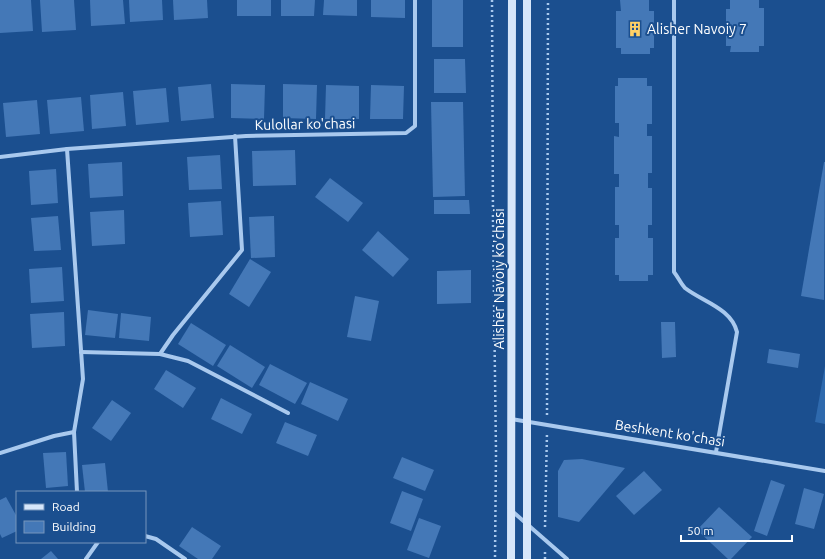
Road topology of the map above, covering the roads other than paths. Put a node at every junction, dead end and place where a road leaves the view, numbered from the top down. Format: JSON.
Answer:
{"nodes":[{"id":1,"x":416,"y":0,"type":"edge"},
{"id":2,"x":512,"y":0,"type":"edge"},
{"id":3,"x":527,"y":0,"type":"edge"},
{"id":4,"x":674,"y":0,"type":"edge"},
{"id":5,"x":235,"y":136,"type":"junction"},
{"id":6,"x":67,"y":149,"type":"junction"},
{"id":7,"x":0,"y":157,"type":"edge"},
{"id":8,"x":81,"y":352,"type":"junction"},
{"id":9,"x":160,"y":354,"type":"junction"},
{"id":10,"x":288,"y":413,"type":"dead end"},
{"id":11,"x":512,"y":419,"type":"junction"},
{"id":12,"x":527,"y":421,"type":"junction"},
{"id":13,"x":74,"y":432,"type":"junction"},
{"id":14,"x":716,"y":452,"type":"junction"},
{"id":15,"x":0,"y":453,"type":"edge"},
{"id":16,"x":825,"y":471,"type":"edge"},
{"id":17,"x":77,"y":491,"type":"edge"},
{"id":18,"x":511,"y":510,"type":"junction"},
{"id":19,"x":527,"y":523,"type":"junction"},
{"id":20,"x":146,"y":536,"type":"edge"},
{"id":21,"x":97,"y":543,"type":"edge"},
{"id":22,"x":86,"y":559,"type":"edge"},
{"id":23,"x":185,"y":559,"type":"edge"},
{"id":24,"x":511,"y":559,"type":"edge"},
{"id":25,"x":527,"y":559,"type":"edge"},
{"id":26,"x":568,"y":559,"type":"edge"}],
"edges":[{"from":1,"to":5,"type":"street","name":"Kulollar ko'chasi"},
{"from":2,"to":11,"type":"main road","name":"Alisher Navoiy ko'chasi"},
{"from":3,"to":12,"type":"main road","name":"Alisher Navoiy ko'chasi"},
{"from":4,"to":14,"type":"street"},
{"from":5,"to":6,"type":"street","name":"Kulollar ko'chasi"},
{"from":5,"to":9,"type":"street"},
{"from":6,"to":7,"type":"street","name":"Kulollar ko'chasi"},
{"from":6,"to":8,"type":"street"},
{"from":8,"to":9,"type":"street"},
{"from":8,"to":13,"type":"street"},
{"from":9,"to":10,"type":"street"},
{"from":11,"to":12,"type":"street","name":"Beshkent ko'chasi"},
{"from":11,"to":18,"type":"main road","name":"Alisher Navoiy ko'chasi"},
{"from":12,"to":14,"type":"street","name":"Beshkent ko'chasi"},
{"from":12,"to":19,"type":"main road","name":"Alisher Navoiy ko'chasi"},
{"from":13,"to":15,"type":"street"},
{"from":13,"to":17,"type":"street"},
{"from":14,"to":16,"type":"street","name":"Beshkent ko'chasi"},
{"from":18,"to":19,"type":"street"},
{"from":18,"to":24,"type":"main road","name":"Alisher Navoiy ko'chasi"},
{"from":19,"to":25,"type":"main road","name":"Alisher Navoiy ko'chasi"},
{"from":19,"to":26,"type":"street"},
{"from":20,"to":23,"type":"street"},
{"from":21,"to":22,"type":"street"}]}
